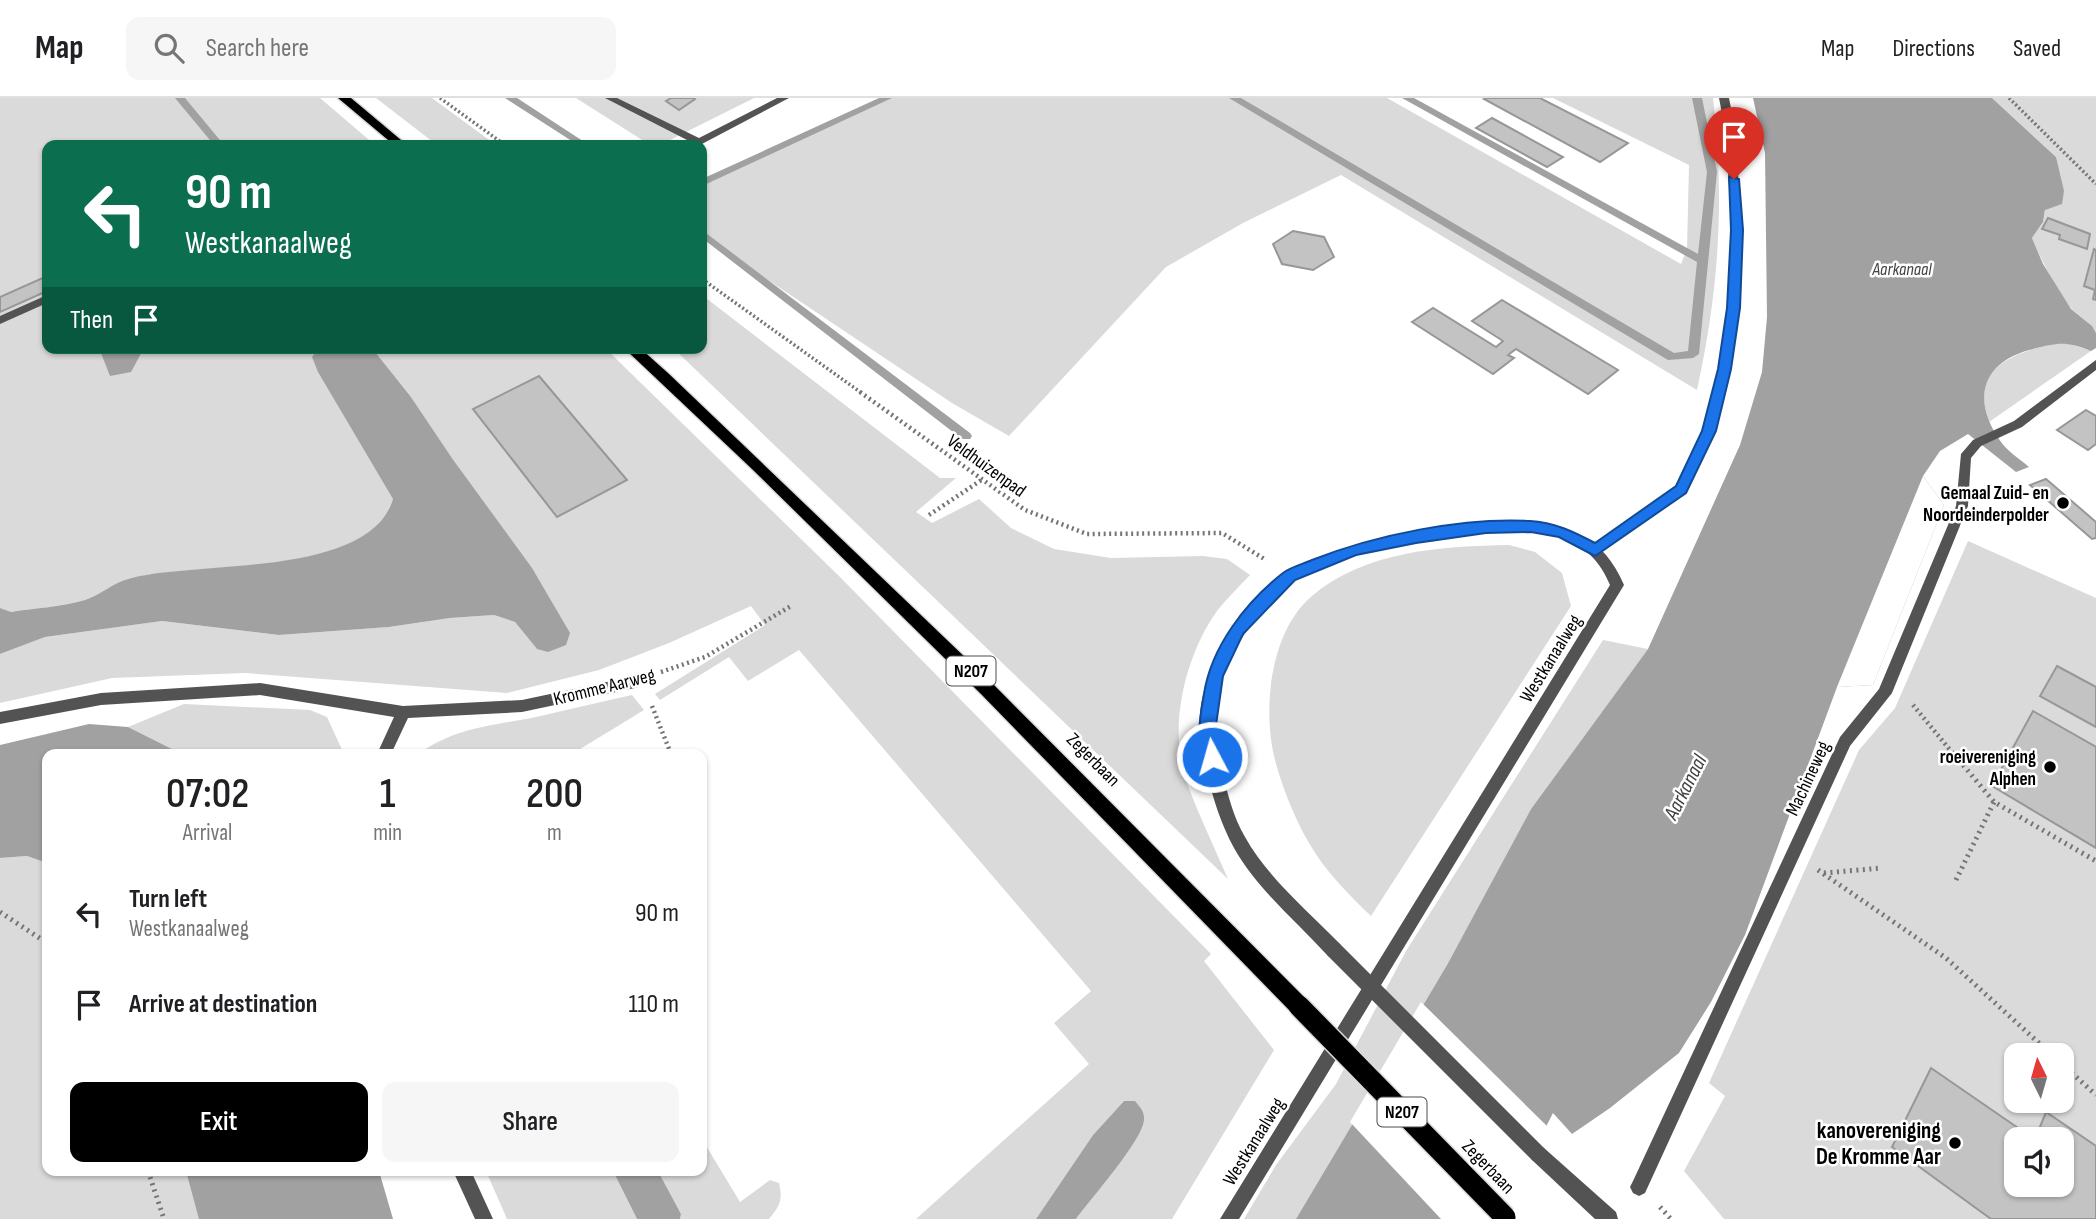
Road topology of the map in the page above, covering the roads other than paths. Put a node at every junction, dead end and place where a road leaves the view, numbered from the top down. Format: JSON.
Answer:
{"nodes":[{"id":1,"x":344,"y":98,"type":"edge"},
{"id":2,"x":610,"y":98,"type":"edge"},
{"id":3,"x":785,"y":98,"type":"edge"},
{"id":4,"x":1724,"y":98,"type":"edge"},
{"id":5,"x":395,"y":140,"type":"edge"},
{"id":6,"x":689,"y":140,"type":"edge"},
{"id":7,"x":704,"y":140,"type":"edge"},
{"id":8,"x":42,"y":301,"type":"edge"},
{"id":9,"x":0,"y":320,"type":"edge"},
{"id":10,"x":637,"y":354,"type":"edge"},
{"id":11,"x":2096,"y":365,"type":"edge"},
{"id":12,"x":1595,"y":550,"type":"junction"},
{"id":13,"x":635,"y":682,"type":"road end"},
{"id":14,"x":402,"y":712,"type":"junction"},
{"id":15,"x":0,"y":718,"type":"edge"},
{"id":16,"x":386,"y":749,"type":"edge"},
{"id":17,"x":464,"y":1176,"type":"edge"},
{"id":18,"x":1639,"y":1187,"type":"dead end"},
{"id":19,"x":1506,"y":1218,"type":"edge"},
{"id":20,"x":484,"y":1219,"type":"edge"},
{"id":21,"x":1229,"y":1219,"type":"edge"},
{"id":22,"x":1609,"y":1219,"type":"edge"}],
"edges":[{"from":1,"to":5,"type":"main road"},
{"from":2,"to":6,"type":"street"},
{"from":3,"to":7,"type":"street"},
{"from":4,"to":12,"type":"street"},
{"from":8,"to":9,"type":"street"},
{"from":10,"to":19,"type":"main road","name":"Zegerbaan","number":"N207","bridge":true},
{"from":11,"to":18,"type":"street","name":"Machineweg"},
{"from":12,"to":21,"type":"street","name":"Westkanaalweg"},
{"from":12,"to":22,"type":"street","bridge":true},
{"from":13,"to":14,"type":"street","name":"Kromme Aarweg"},
{"from":14,"to":15,"type":"street","name":"Kromme Aarweg"},
{"from":14,"to":16,"type":"street"},
{"from":17,"to":20,"type":"street"}]}
